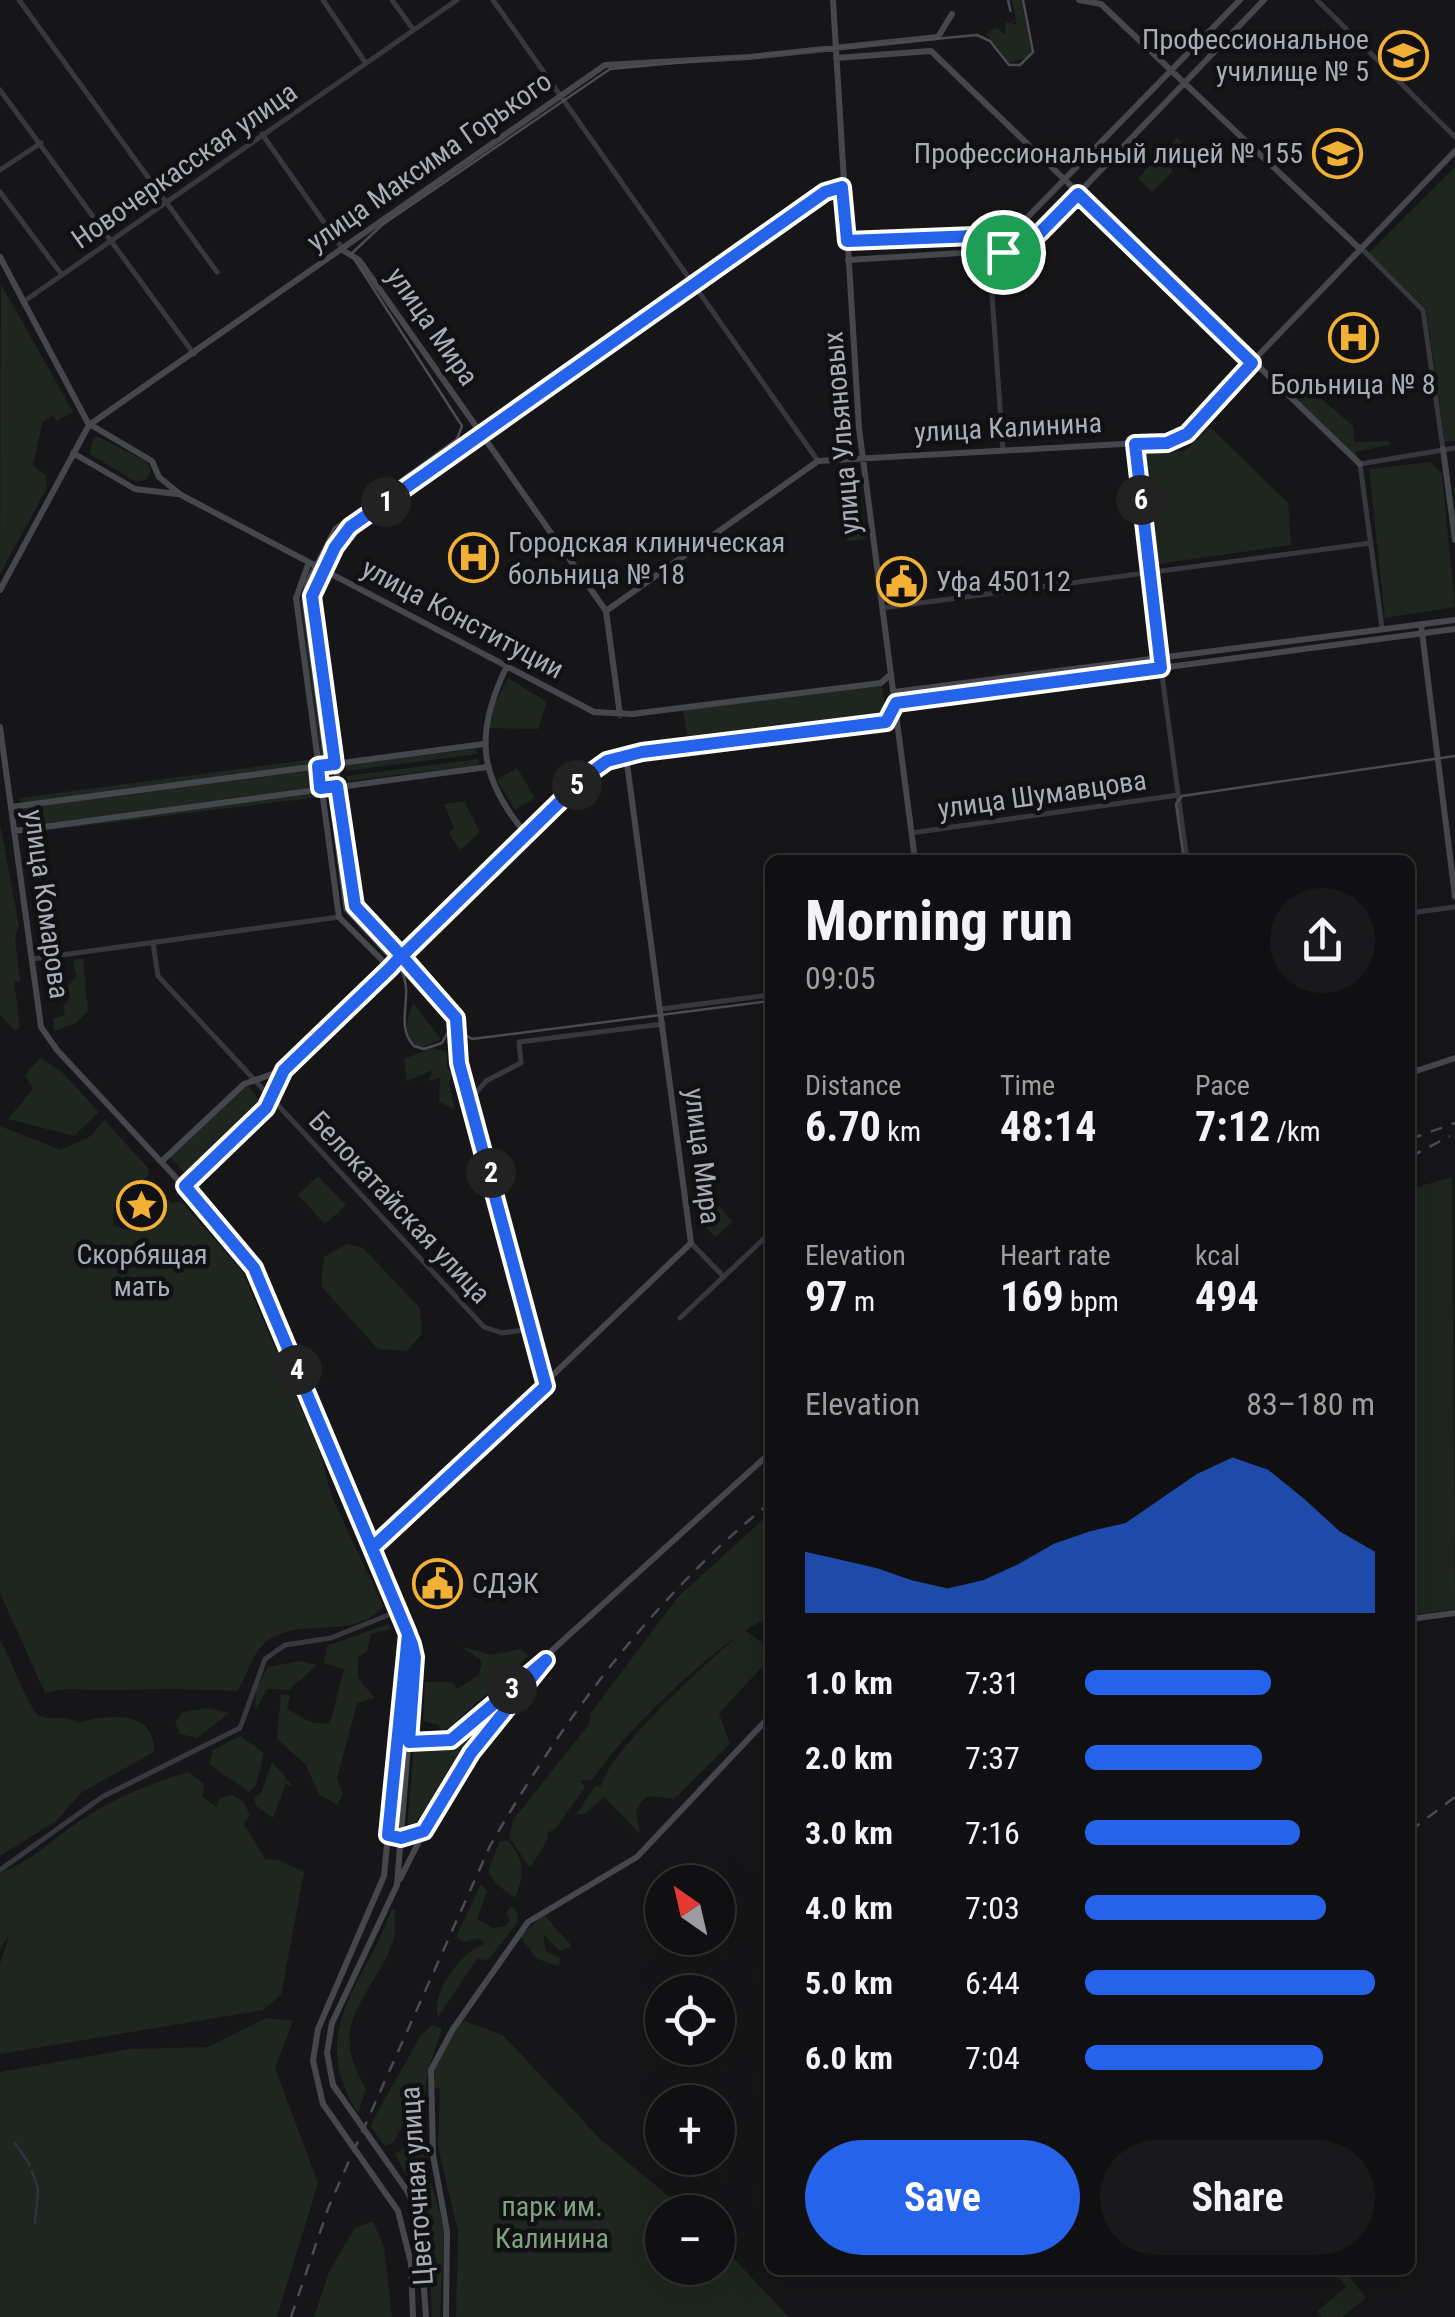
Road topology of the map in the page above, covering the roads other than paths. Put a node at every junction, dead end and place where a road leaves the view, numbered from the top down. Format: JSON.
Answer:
{"nodes":[{"id":1,"x":19,"y":0,"type":"edge"},
{"id":2,"x":323,"y":0,"type":"edge"},
{"id":3,"x":392,"y":0,"type":"edge"},
{"id":4,"x":456,"y":0,"type":"edge"},
{"id":5,"x":493,"y":0,"type":"edge"},
{"id":6,"x":833,"y":0,"type":"edge"},
{"id":7,"x":1080,"y":0,"type":"edge"},
{"id":8,"x":1240,"y":0,"type":"edge"},
{"id":9,"x":1264,"y":0,"type":"edge"},
{"id":10,"x":1317,"y":0,"type":"edge"},
{"id":11,"x":1094,"y":2,"type":"edge"},
{"id":12,"x":952,"y":14,"type":"dead end"},
{"id":13,"x":413,"y":30,"type":"junction"},
{"id":14,"x":835,"y":47,"type":"junction"},
{"id":15,"x":836,"y":58,"type":"junction"},
{"id":16,"x":365,"y":62,"type":"junction"},
{"id":17,"x":1171,"y":71,"type":"junction"},
{"id":18,"x":1185,"y":83,"type":"junction"},
{"id":19,"x":0,"y":90,"type":"edge"},
{"id":20,"x":561,"y":94,"type":"junction"},
{"id":21,"x":262,"y":134,"type":"junction"},
{"id":22,"x":1455,"y":136,"type":"edge"},
{"id":23,"x":41,"y":144,"type":"junction"},
{"id":24,"x":1455,"y":151,"type":"edge"},
{"id":25,"x":0,"y":170,"type":"edge"},
{"id":26,"x":1065,"y":182,"type":"junction"},
{"id":27,"x":842,"y":187,"type":"junction"},
{"id":28,"x":0,"y":192,"type":"edge"},
{"id":29,"x":1078,"y":194,"type":"junction"},
{"id":30,"x":166,"y":202,"type":"junction"},
{"id":31,"x":1001,"y":235,"type":"junction"},
{"id":32,"x":113,"y":239,"type":"junction"},
{"id":33,"x":847,"y":241,"type":"junction"},
{"id":34,"x":1361,"y":249,"type":"junction"},
{"id":35,"x":344,"y":250,"type":"junction"},
{"id":36,"x":1003,"y":252,"type":"junction"},
{"id":37,"x":989,"y":253,"type":"junction"},
{"id":38,"x":0,"y":257,"type":"edge"},
{"id":39,"x":848,"y":260,"type":"junction"},
{"id":40,"x":217,"y":272,"type":"dead end"},
{"id":41,"x":62,"y":275,"type":"junction"},
{"id":42,"x":695,"y":282,"type":"junction"},
{"id":43,"x":26,"y":300,"type":"junction"},
{"id":44,"x":194,"y":354,"type":"junction"},
{"id":45,"x":1252,"y":363,"type":"junction"},
{"id":46,"x":90,"y":425,"type":"junction"},
{"id":47,"x":481,"y":433,"type":"junction"},
{"id":48,"x":1135,"y":444,"type":"junction"},
{"id":49,"x":1455,"y":448,"type":"edge"},
{"id":50,"x":1003,"y":449,"type":"junction"},
{"id":51,"x":1443,"y":449,"type":"junction"},
{"id":52,"x":73,"y":453,"type":"junction"},
{"id":53,"x":862,"y":458,"type":"junction"},
{"id":54,"x":818,"y":462,"type":"junction"},
{"id":55,"x":1360,"y":464,"type":"junction"},
{"id":56,"x":159,"y":476,"type":"junction"},
{"id":57,"x":151,"y":488,"type":"junction"},
{"id":58,"x":1452,"y":490,"type":"edge"},
{"id":59,"x":181,"y":495,"type":"junction"},
{"id":60,"x":1455,"y":540,"type":"edge"},
{"id":61,"x":1371,"y":544,"type":"junction"},
{"id":62,"x":309,"y":562,"type":"junction"},
{"id":63,"x":324,"y":570,"type":"junction"},
{"id":64,"x":1149,"y":574,"type":"junction"},
{"id":65,"x":0,"y":590,"type":"edge"},
{"id":66,"x":882,"y":608,"type":"junction"},
{"id":67,"x":606,"y":611,"type":"junction"},
{"id":68,"x":1455,"y":620,"type":"edge"},
{"id":69,"x":1422,"y":629,"type":"junction"},
{"id":70,"x":1455,"y":629,"type":"edge"},
{"id":71,"x":1382,"y":630,"type":"junction"},
{"id":72,"x":1160,"y":659,"type":"junction"},
{"id":73,"x":507,"y":666,"type":"junction"},
{"id":74,"x":1161,"y":668,"type":"junction"},
{"id":75,"x":891,"y":674,"type":"junction"},
{"id":76,"x":881,"y":682,"type":"junction"},
{"id":77,"x":894,"y":692,"type":"junction"},
{"id":78,"x":896,"y":703,"type":"junction"},
{"id":79,"x":620,"y":714,"type":"junction"},
{"id":80,"x":886,"y":722,"type":"junction"},
{"id":81,"x":898,"y":726,"type":"junction"},
{"id":82,"x":0,"y":728,"type":"edge"},
{"id":83,"x":484,"y":744,"type":"junction"},
{"id":84,"x":626,"y":756,"type":"junction"},
{"id":85,"x":335,"y":764,"type":"junction"},
{"id":86,"x":318,"y":766,"type":"junction"},
{"id":87,"x":487,"y":767,"type":"junction"},
{"id":88,"x":337,"y":786,"type":"junction"},
{"id":89,"x":320,"y":788,"type":"junction"},
{"id":90,"x":1178,"y":795,"type":"junction"},
{"id":91,"x":10,"y":806,"type":"junction"},
{"id":92,"x":14,"y":831,"type":"junction"},
{"id":93,"x":912,"y":833,"type":"junction"},
{"id":94,"x":526,"y":834,"type":"junction"},
{"id":95,"x":914,"y":855,"type":"edge"},
{"id":96,"x":1187,"y":855,"type":"edge"},
{"id":97,"x":1455,"y":897,"type":"edge"},
{"id":98,"x":1455,"y":907,"type":"edge"},
{"id":99,"x":1415,"y":912,"type":"edge"},
{"id":100,"x":339,"y":917,"type":"junction"},
{"id":101,"x":153,"y":942,"type":"junction"},
{"id":102,"x":402,"y":956,"type":"junction"},
{"id":103,"x":32,"y":960,"type":"junction"},
{"id":104,"x":390,"y":968,"type":"junction"},
{"id":105,"x":765,"y":996,"type":"edge"},
{"id":106,"x":661,"y":1009,"type":"junction"},
{"id":107,"x":663,"y":1024,"type":"junction"},
{"id":108,"x":1455,"y":1058,"type":"edge"},
{"id":109,"x":284,"y":1070,"type":"junction"},
{"id":110,"x":1415,"y":1072,"type":"edge"},
{"id":111,"x":253,"y":1079,"type":"junction"},
{"id":112,"x":270,"y":1097,"type":"junction"},
{"id":113,"x":470,"y":1100,"type":"junction"},
{"id":114,"x":161,"y":1162,"type":"junction"},
{"id":115,"x":185,"y":1186,"type":"junction"},
{"id":116,"x":765,"y":1237,"type":"edge"},
{"id":117,"x":691,"y":1243,"type":"junction"},
{"id":118,"x":724,"y":1277,"type":"junction"},
{"id":119,"x":680,"y":1318,"type":"dead end"},
{"id":120,"x":531,"y":1329,"type":"junction"},
{"id":121,"x":546,"y":1386,"type":"junction"},
{"id":122,"x":765,"y":1458,"type":"edge"},
{"id":123,"x":372,"y":1548,"type":"junction"},
{"id":124,"x":398,"y":1610,"type":"junction"},
{"id":125,"x":1455,"y":1614,"type":"edge"},
{"id":126,"x":1415,"y":1618,"type":"edge"},
{"id":127,"x":408,"y":1634,"type":"junction"},
{"id":128,"x":546,"y":1660,"type":"junction"},
{"id":129,"x":765,"y":1721,"type":"edge"},
{"id":130,"x":398,"y":1741,"type":"junction"},
{"id":131,"x":409,"y":1742,"type":"junction"},
{"id":132,"x":424,"y":1831,"type":"junction"},
{"id":133,"x":388,"y":1835,"type":"junction"},
{"id":134,"x":401,"y":1838,"type":"junction"},
{"id":135,"x":0,"y":1870,"type":"edge"},
{"id":136,"x":397,"y":1884,"type":"junction"},
{"id":137,"x":413,"y":2317,"type":"edge"},
{"id":138,"x":426,"y":2317,"type":"edge"},
{"id":139,"x":446,"y":2317,"type":"edge"}],
"edges":[{"from":1,"to":30,"type":"street"},
{"from":2,"to":16,"type":"street"},
{"from":3,"to":13,"type":"street"},
{"from":4,"to":13,"type":"street","name":"Новочеркасская улица"},
{"from":5,"to":20,"type":"street"},
{"from":6,"to":14,"type":"main road","name":"улица Ульяновых"},
{"from":7,"to":11,"type":"main road"},
{"from":8,"to":17,"type":"main road"},
{"from":9,"to":18,"type":"main road"},
{"from":10,"to":22,"type":"street"},
{"from":11,"to":17,"type":"main road"},
{"from":12,"to":14,"type":"main road","name":"улица Максима Горького"},
{"from":13,"to":16,"type":"street","name":"Новочеркасская улица"},
{"from":14,"to":15,"type":"main road","name":"улица Ульяновых"},
{"from":14,"to":20,"type":"main road","name":"улица Максима Горького"},
{"from":15,"to":26,"type":"main road"},
{"from":15,"to":27,"type":"main road","name":"улица Ульяновых"},
{"from":16,"to":21,"type":"street","name":"Новочеркасская улица"},
{"from":17,"to":18,"type":"main road"},
{"from":17,"to":26,"type":"main road"},
{"from":18,"to":29,"type":"main road"},
{"from":18,"to":34,"type":"main road"},
{"from":19,"to":23,"type":"street"},
{"from":20,"to":35,"type":"main road","name":"улица Максима Горького"},
{"from":20,"to":42,"type":"street"},
{"from":21,"to":30,"type":"street","name":"Новочеркасская улица"},
{"from":21,"to":35,"type":"street","name":"улица Мира"},
{"from":23,"to":25,"type":"street"},
{"from":23,"to":32,"type":"street"},
{"from":24,"to":34,"type":"main road","name":"улица Калинина"},
{"from":26,"to":29,"type":"main road"},
{"from":26,"to":31,"type":"main road"},
{"from":27,"to":33,"type":"main road","name":"улица Ульяновых"},
{"from":27,"to":42,"type":"main road"},
{"from":28,"to":41,"type":"street"},
{"from":29,"to":36,"type":"main road"},
{"from":29,"to":45,"type":"main road"},
{"from":30,"to":32,"type":"street","name":"Новочеркасская улица"},
{"from":30,"to":40,"type":"street"},
{"from":31,"to":33,"type":"main road"},
{"from":31,"to":36,"type":"main road"},
{"from":32,"to":41,"type":"street","name":"Новочеркасская улица"},
{"from":32,"to":44,"type":"street"},
{"from":33,"to":39,"type":"main road","name":"улица Ульяновых"},
{"from":34,"to":45,"type":"main road","name":"улица Калинина"},
{"from":34,"to":51,"type":"street"},
{"from":35,"to":44,"type":"main road","name":"улица Максима Горького"},
{"from":35,"to":47,"type":"main road","name":"улица Мира"},
{"from":36,"to":37,"type":"main road"},
{"from":37,"to":39,"type":"main road"},
{"from":37,"to":50,"type":"street"},
{"from":38,"to":43,"type":"main road"},
{"from":39,"to":53,"type":"main road","name":"улица Ульяновых"},
{"from":41,"to":43,"type":"street","name":"Новочеркасская улица"},
{"from":42,"to":47,"type":"main road"},
{"from":42,"to":54,"type":"street"},
{"from":43,"to":46,"type":"main road"},
{"from":44,"to":46,"type":"main road","name":"улица Максима Горького"},
{"from":45,"to":48,"type":"main road","name":"улица Калинина"},
{"from":45,"to":55,"type":"main road"},
{"from":46,"to":52,"type":"main road"},
{"from":46,"to":56,"type":"main road","name":"улица Конституции"},
{"from":47,"to":63,"type":"main road"},
{"from":47,"to":67,"type":"main road","name":"улица Мира"},
{"from":48,"to":50,"type":"main road","name":"улица Калинина"},
{"from":48,"to":64,"type":"main road"},
{"from":49,"to":51,"type":"street"},
{"from":50,"to":53,"type":"main road","name":"улица Калинина"},
{"from":51,"to":55,"type":"street"},
{"from":51,"to":58,"type":"main road"},
{"from":52,"to":57,"type":"main road","name":"улица Конституции"},
{"from":52,"to":65,"type":"main road"},
{"from":53,"to":54,"type":"main road","name":"улица Калинина"},
{"from":53,"to":66,"type":"main road","name":"улица Ульяновых"},
{"from":54,"to":67,"type":"main road","name":"улица Калинина"},
{"from":55,"to":61,"type":"street"},
{"from":56,"to":57,"type":"street"},
{"from":56,"to":59,"type":"main road","name":"улица Конституции"},
{"from":57,"to":59,"type":"main road","name":"улица Конституции"},
{"from":58,"to":60,"type":"main road"},
{"from":59,"to":62,"type":"main road","name":"улица Конституции"},
{"from":61,"to":64,"type":"street"},
{"from":61,"to":71,"type":"street"},
{"from":62,"to":63,"type":"main road","name":"улица Конституции"},
{"from":62,"to":86,"type":"main road"},
{"from":63,"to":73,"type":"main road","name":"улица Конституции"},
{"from":63,"to":85,"type":"main road"},
{"from":64,"to":66,"type":"street"},
{"from":64,"to":72,"type":"main road"},
{"from":66,"to":75,"type":"main road","name":"улица Ульяновых"},
{"from":67,"to":79,"type":"main road","name":"улица Мира"},
{"from":68,"to":69,"type":"main road"},
{"from":69,"to":70,"type":"main road"},
{"from":69,"to":71,"type":"main road"},
{"from":69,"to":74,"type":"main road"},
{"from":69,"to":97,"type":"main road"},
{"from":71,"to":72,"type":"main road"},
{"from":72,"to":74,"type":"main road"},
{"from":72,"to":77,"type":"main road"},
{"from":73,"to":79,"type":"main road","name":"улица Конституции"},
{"from":73,"to":83,"type":"main road"},
{"from":74,"to":78,"type":"main road"},
{"from":74,"to":90,"type":"street"},
{"from":75,"to":76,"type":"main road"},
{"from":75,"to":77,"type":"main road","name":"улица Ульяновых"},
{"from":76,"to":77,"type":"main road"},
{"from":76,"to":79,"type":"main road"},
{"from":77,"to":78,"type":"main road","name":"улица Ульяновых"},
{"from":78,"to":80,"type":"main road"},
{"from":78,"to":81,"type":"main road","name":"улица Ульяновых"},
{"from":80,"to":81,"type":"main road"},
{"from":80,"to":84,"type":"main road"},
{"from":81,"to":93,"type":"main road","name":"улица Ульяновых"},
{"from":82,"to":91,"type":"main road","name":"улица Комарова"},
{"from":83,"to":85,"type":"main road"},
{"from":83,"to":87,"type":"main road"},
{"from":84,"to":94,"type":"main road"},
{"from":84,"to":106,"type":"main road","name":"улица Мира"},
{"from":85,"to":86,"type":"main road"},
{"from":85,"to":88,"type":"main road"},
{"from":86,"to":89,"type":"main road"},
{"from":86,"to":91,"type":"main road"},
{"from":87,"to":88,"type":"main road"},
{"from":87,"to":94,"type":"main road"},
{"from":88,"to":89,"type":"main road"},
{"from":88,"to":102,"type":"main road"},
{"from":89,"to":92,"type":"main road"},
{"from":89,"to":100,"type":"main road"},
{"from":90,"to":93,"type":"street","name":"улица Шумавцова"},
{"from":90,"to":96,"type":"street"},
{"from":91,"to":92,"type":"main road","name":"улица Комарова"},
{"from":92,"to":103,"type":"main road","name":"улица Комарова"},
{"from":93,"to":95,"type":"main road","name":"улица Ульяновых"},
{"from":94,"to":102,"type":"main road"},
{"from":98,"to":99,"type":"street"},
{"from":100,"to":101,"type":"street"},
{"from":100,"to":104,"type":"main road"},
{"from":101,"to":103,"type":"street"},
{"from":101,"to":111,"type":"street","name":"Белокатайская улица"},
{"from":102,"to":104,"type":"main road"},
{"from":102,"to":113,"type":"street"},
{"from":103,"to":114,"type":"main road","name":"улица Комарова"},
{"from":104,"to":109,"type":"main road"},
{"from":105,"to":106,"type":"street"},
{"from":106,"to":107,"type":"main road","name":"улица Мира"},
{"from":107,"to":113,"type":"street"},
{"from":107,"to":117,"type":"main road","name":"улица Мира"},
{"from":108,"to":110,"type":"main road"},
{"from":109,"to":111,"type":"main road"},
{"from":109,"to":112,"type":"main road"},
{"from":111,"to":112,"type":"street","name":"Белокатайская улица"},
{"from":111,"to":114,"type":"main road"},
{"from":112,"to":115,"type":"main road"},
{"from":112,"to":120,"type":"street","name":"Белокатайская улица"},
{"from":113,"to":120,"type":"street"},
{"from":114,"to":115,"type":"main road","name":"улица Комарова"},
{"from":115,"to":123,"type":"main road","name":"улица Комарова"},
{"from":116,"to":118,"type":"street"},
{"from":117,"to":118,"type":"street"},
{"from":117,"to":121,"type":"main road","name":"улица Мира"},
{"from":118,"to":119,"type":"street"},
{"from":120,"to":121,"type":"street"},
{"from":121,"to":123,"type":"main road","name":"улица Мира"},
{"from":122,"to":128,"type":"main road"},
{"from":123,"to":124,"type":"main road","name":"улица Комарова"},
{"from":124,"to":127,"type":"main road","name":"улица Комарова"},
{"from":124,"to":135,"type":"street"},
{"from":125,"to":126,"type":"main road"},
{"from":127,"to":130,"type":"main road"},
{"from":127,"to":131,"type":"main road"},
{"from":128,"to":131,"type":"main road"},
{"from":128,"to":132,"type":"main road"},
{"from":129,"to":139,"type":"main road","name":"Цветочная улица"},
{"from":130,"to":131,"type":"main road"},
{"from":130,"to":133,"type":"main road"},
{"from":131,"to":134,"type":"main road"},
{"from":132,"to":134,"type":"main road"},
{"from":132,"to":136,"type":"main road"},
{"from":133,"to":134,"type":"main road"},
{"from":133,"to":137,"type":"main road","bridge":true},
{"from":134,"to":136,"type":"main road"},
{"from":136,"to":138,"type":"main road","bridge":true}]}
